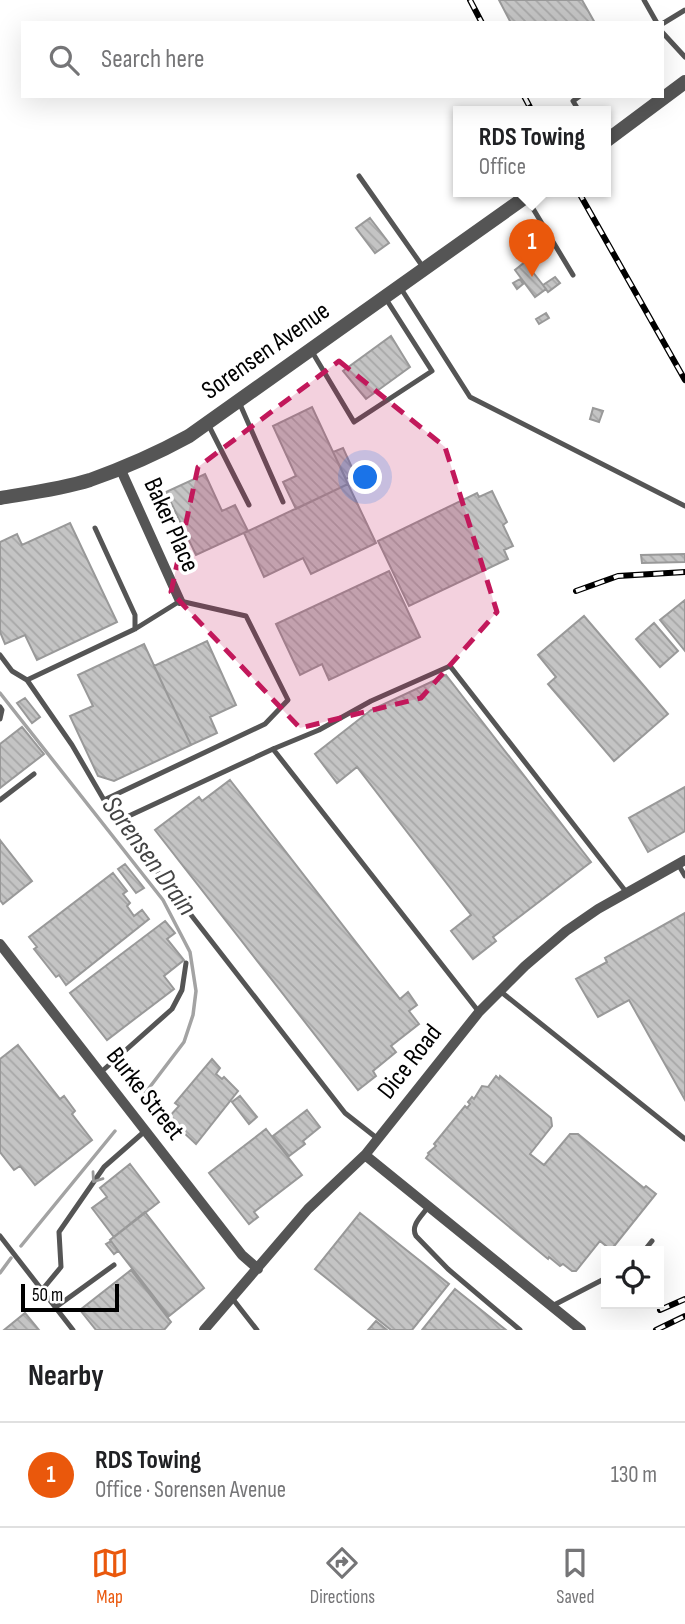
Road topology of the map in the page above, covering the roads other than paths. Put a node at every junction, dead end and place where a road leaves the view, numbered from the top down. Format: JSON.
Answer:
{"nodes":[{"id":1,"x":644,"y":0,"type":"edge"},
{"id":2,"x":685,"y":10,"type":"edge"},
{"id":3,"x":659,"y":21,"type":"edge"},
{"id":4,"x":664,"y":21,"type":"edge"},
{"id":5,"x":664,"y":35,"type":"edge"},
{"id":6,"x":685,"y":57,"type":"edge"},
{"id":7,"x":685,"y":82,"type":"edge"},
{"id":8,"x":664,"y":98,"type":"edge"},
{"id":9,"x":664,"y":98,"type":"edge"},
{"id":10,"x":611,"y":137,"type":"edge"},
{"id":11,"x":359,"y":176,"type":"dead end"},
{"id":12,"x":526,"y":197,"type":"edge"},
{"id":13,"x":532,"y":197,"type":"edge"},
{"id":14,"x":424,"y":269,"type":"junction"},
{"id":15,"x":573,"y":275,"type":"dead end"},
{"id":16,"x":400,"y":287,"type":"junction"},
{"id":17,"x":384,"y":298,"type":"junction"},
{"id":18,"x":311,"y":350,"type":"junction"},
{"id":19,"x":239,"y":401,"type":"junction"},
{"id":20,"x":207,"y":423,"type":"junction"},
{"id":21,"x":120,"y":468,"type":"junction"},
{"id":22,"x":0,"y":498,"type":"edge"},
{"id":23,"x":284,"y":502,"type":"dead end"},
{"id":24,"x":248,"y":505,"type":"dead end"},
{"id":25,"x":685,"y":506,"type":"edge"},
{"id":26,"x":95,"y":528,"type":"dead end"},
{"id":27,"x":180,"y":601,"type":"junction"},
{"id":28,"x":135,"y":629,"type":"junction"},
{"id":29,"x":0,"y":655,"type":"edge"},
{"id":30,"x":27,"y":680,"type":"junction"},
{"id":31,"x":0,"y":707,"type":"edge"},
{"id":32,"x":0,"y":719,"type":"edge"},
{"id":33,"x":273,"y":749,"type":"junction"},
{"id":34,"x":34,"y":774,"type":"dead end"},
{"id":35,"x":0,"y":800,"type":"edge"},
{"id":36,"x":682,"y":862,"type":"edge"},
{"id":37,"x":685,"y":876,"type":"edge"},
{"id":38,"x":627,"y":893,"type":"junction"},
{"id":39,"x":0,"y":944,"type":"edge"},
{"id":40,"x":186,"y":963,"type":"dead end"},
{"id":41,"x":500,"y":991,"type":"junction"},
{"id":42,"x":479,"y":1012,"type":"junction"},
{"id":43,"x":100,"y":1073,"type":"junction"},
{"id":44,"x":145,"y":1131,"type":"junction"},
{"id":45,"x":378,"y":1139,"type":"junction"},
{"id":46,"x":685,"y":1139,"type":"edge"},
{"id":47,"x":365,"y":1156,"type":"junction"},
{"id":48,"x":428,"y":1207,"type":"junction"},
{"id":49,"x":0,"y":1236,"type":"edge"},
{"id":50,"x":652,"y":1241,"type":"dead end"},
{"id":51,"x":648,"y":1246,"type":"edge"},
{"id":52,"x":114,"y":1265,"type":"dead end"},
{"id":53,"x":258,"y":1269,"type":"junction"},
{"id":54,"x":601,"y":1281,"type":"edge"},
{"id":55,"x":42,"y":1290,"type":"junction"},
{"id":56,"x":232,"y":1298,"type":"junction"},
{"id":57,"x":552,"y":1306,"type":"junction"},
{"id":58,"x":56,"y":1307,"type":"junction"},
{"id":59,"x":567,"y":1326,"type":"edge"},
{"id":60,"x":73,"y":1330,"type":"edge"},
{"id":61,"x":204,"y":1330,"type":"edge"},
{"id":62,"x":257,"y":1330,"type":"edge"},
{"id":63,"x":520,"y":1330,"type":"edge"},
{"id":64,"x":581,"y":1330,"type":"edge"}],
"edges":[{"from":1,"to":3,"type":"lane"},
{"from":2,"to":4,"type":"lane"},
{"from":5,"to":6,"type":"lane"},
{"from":7,"to":9,"type":"street"},
{"from":8,"to":10,"type":"street"},
{"from":11,"to":14,"type":"lane"},
{"from":12,"to":14,"type":"street","name":"Sorensen Avenue"},
{"from":13,"to":15,"type":"lane"},
{"from":14,"to":16,"type":"street","name":"Sorensen Avenue"},
{"from":16,"to":17,"type":"street","name":"Sorensen Avenue"},
{"from":16,"to":25,"type":"lane"},
{"from":17,"to":18,"type":"street","name":"Sorensen Avenue"},
{"from":17,"to":18,"type":"lane"},
{"from":18,"to":19,"type":"street","name":"Sorensen Avenue"},
{"from":19,"to":20,"type":"street","name":"Sorensen Avenue"},
{"from":19,"to":23,"type":"lane"},
{"from":20,"to":21,"type":"street","name":"Sorensen Avenue"},
{"from":20,"to":24,"type":"lane"},
{"from":21,"to":22,"type":"street","name":"Sorensen Avenue"},
{"from":21,"to":27,"type":"street","name":"Baker Place"},
{"from":26,"to":28,"type":"lane"},
{"from":27,"to":28,"type":"lane"},
{"from":27,"to":30,"type":"lane"},
{"from":28,"to":30,"type":"lane"},
{"from":29,"to":30,"type":"lane"},
{"from":31,"to":32,"type":"lane"},
{"from":33,"to":38,"type":"lane"},
{"from":33,"to":42,"type":"lane"},
{"from":33,"to":45,"type":"lane"},
{"from":34,"to":35,"type":"lane"},
{"from":36,"to":37,"type":"lane"},
{"from":36,"to":38,"type":"street","name":"Dice Road"},
{"from":38,"to":41,"type":"street","name":"Dice Road"},
{"from":39,"to":43,"type":"street","name":"Burke Street"},
{"from":40,"to":43,"type":"lane"},
{"from":41,"to":42,"type":"street","name":"Dice Road"},
{"from":41,"to":46,"type":"lane"},
{"from":42,"to":45,"type":"street","name":"Dice Road"},
{"from":43,"to":44,"type":"street","name":"Burke Street"},
{"from":44,"to":53,"type":"street","name":"Burke Street"},
{"from":44,"to":55,"type":"lane","one_way":true},
{"from":45,"to":47,"type":"street","name":"Dice Road"},
{"from":47,"to":48,"type":"street"},
{"from":47,"to":53,"type":"street","name":"Dice Road"},
{"from":48,"to":57,"type":"street"},
{"from":48,"to":63,"type":"lane"},
{"from":49,"to":55,"type":"lane"},
{"from":50,"to":51,"type":"lane"},
{"from":52,"to":58,"type":"lane"},
{"from":53,"to":56,"type":"street","name":"Dice Road"},
{"from":54,"to":57,"type":"lane"},
{"from":55,"to":58,"type":"lane"},
{"from":56,"to":61,"type":"street","name":"Dice Road"},
{"from":56,"to":62,"type":"lane"},
{"from":57,"to":59,"type":"street"},
{"from":58,"to":60,"type":"lane"},
{"from":59,"to":64,"type":"street"}]}
